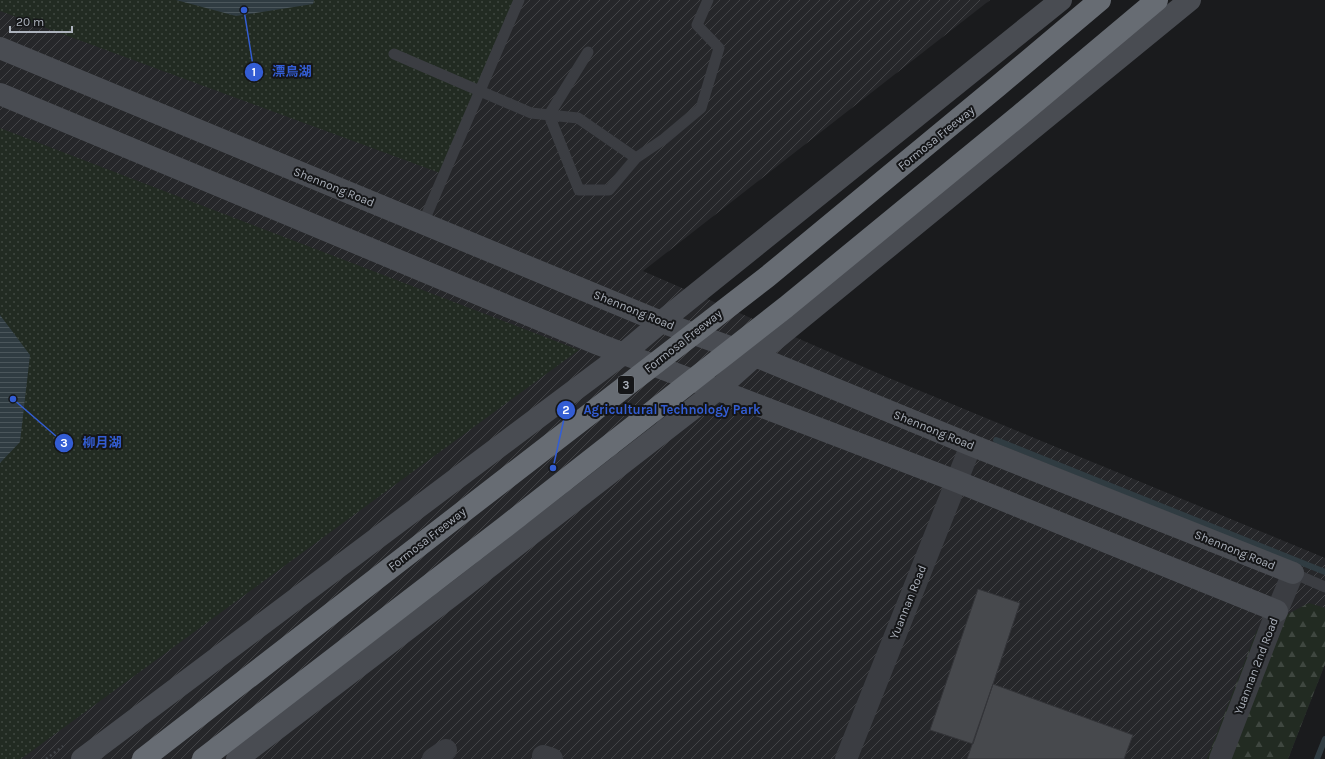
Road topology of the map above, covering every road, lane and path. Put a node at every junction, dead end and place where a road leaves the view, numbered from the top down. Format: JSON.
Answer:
{"nodes":[{"id":1,"x":519,"y":0,"type":"edge"},
{"id":2,"x":708,"y":0,"type":"edge"},
{"id":3,"x":1062,"y":0,"type":"edge"},
{"id":4,"x":1100,"y":0,"type":"edge"},
{"id":5,"x":1157,"y":0,"type":"edge"},
{"id":6,"x":1190,"y":0,"type":"edge"},
{"id":7,"x":0,"y":48,"type":"edge"},
{"id":8,"x":588,"y":52,"type":"dead end"},
{"id":9,"x":394,"y":54,"type":"dead end"},
{"id":10,"x":480,"y":91,"type":"junction"},
{"id":11,"x":0,"y":94,"type":"edge"},
{"id":12,"x":548,"y":115,"type":"junction"},
{"id":13,"x":636,"y":158,"type":"junction"},
{"id":14,"x":423,"y":223,"type":"junction"},
{"id":15,"x":661,"y":322,"type":"junction"},
{"id":16,"x":623,"y":354,"type":"junction"},
{"id":17,"x":755,"y":356,"type":"junction"},
{"id":18,"x":717,"y":390,"type":"junction"},
{"id":19,"x":970,"y":445,"type":"junction"},
{"id":20,"x":956,"y":481,"type":"junction"},
{"id":21,"x":1293,"y":573,"type":"junction"},
{"id":22,"x":1325,"y":587,"type":"edge"},
{"id":23,"x":1277,"y":611,"type":"junction"},
{"id":24,"x":82,"y":759,"type":"edge"},
{"id":25,"x":143,"y":759,"type":"edge"},
{"id":26,"x":203,"y":759,"type":"edge"},
{"id":27,"x":237,"y":759,"type":"edge"},
{"id":28,"x":846,"y":759,"type":"edge"},
{"id":29,"x":1220,"y":759,"type":"edge"}],
"edges":[{"from":1,"to":10,"type":"lane"},
{"from":2,"to":13,"type":"lane"},
{"from":3,"to":15,"type":"street"},
{"from":4,"to":25,"type":"highway","name":"Formosa Freeway","number":"3"},
{"from":5,"to":26,"type":"highway"},
{"from":6,"to":17,"type":"street"},
{"from":7,"to":14,"type":"street","name":"Shennong Road"},
{"from":8,"to":12,"type":"lane"},
{"from":9,"to":10,"type":"lane"},
{"from":10,"to":12,"type":"lane"},
{"from":10,"to":14,"type":"lane"},
{"from":11,"to":16,"type":"street"},
{"from":12,"to":13,"type":"lane"},
{"from":12,"to":13,"type":"lane"},
{"from":14,"to":15,"type":"street","name":"Shennong Road"},
{"from":15,"to":16,"type":"street"},
{"from":15,"to":17,"type":"street","name":"Shennong Road"},
{"from":16,"to":18,"type":"street"},
{"from":16,"to":24,"type":"street"},
{"from":17,"to":18,"type":"street"},
{"from":17,"to":19,"type":"street","name":"Shennong Road"},
{"from":18,"to":20,"type":"street"},
{"from":18,"to":27,"type":"street"},
{"from":19,"to":20,"type":"street","name":"Yuannan Road"},
{"from":19,"to":21,"type":"street","name":"Shennong Road"},
{"from":20,"to":23,"type":"street"},
{"from":20,"to":28,"type":"street","name":"Yuannan Road"},
{"from":21,"to":22,"type":"lane"},
{"from":21,"to":23,"type":"street","name":"Yuannan 2nd Road"},
{"from":23,"to":29,"type":"street","name":"Yuannan 2nd Road"}]}
